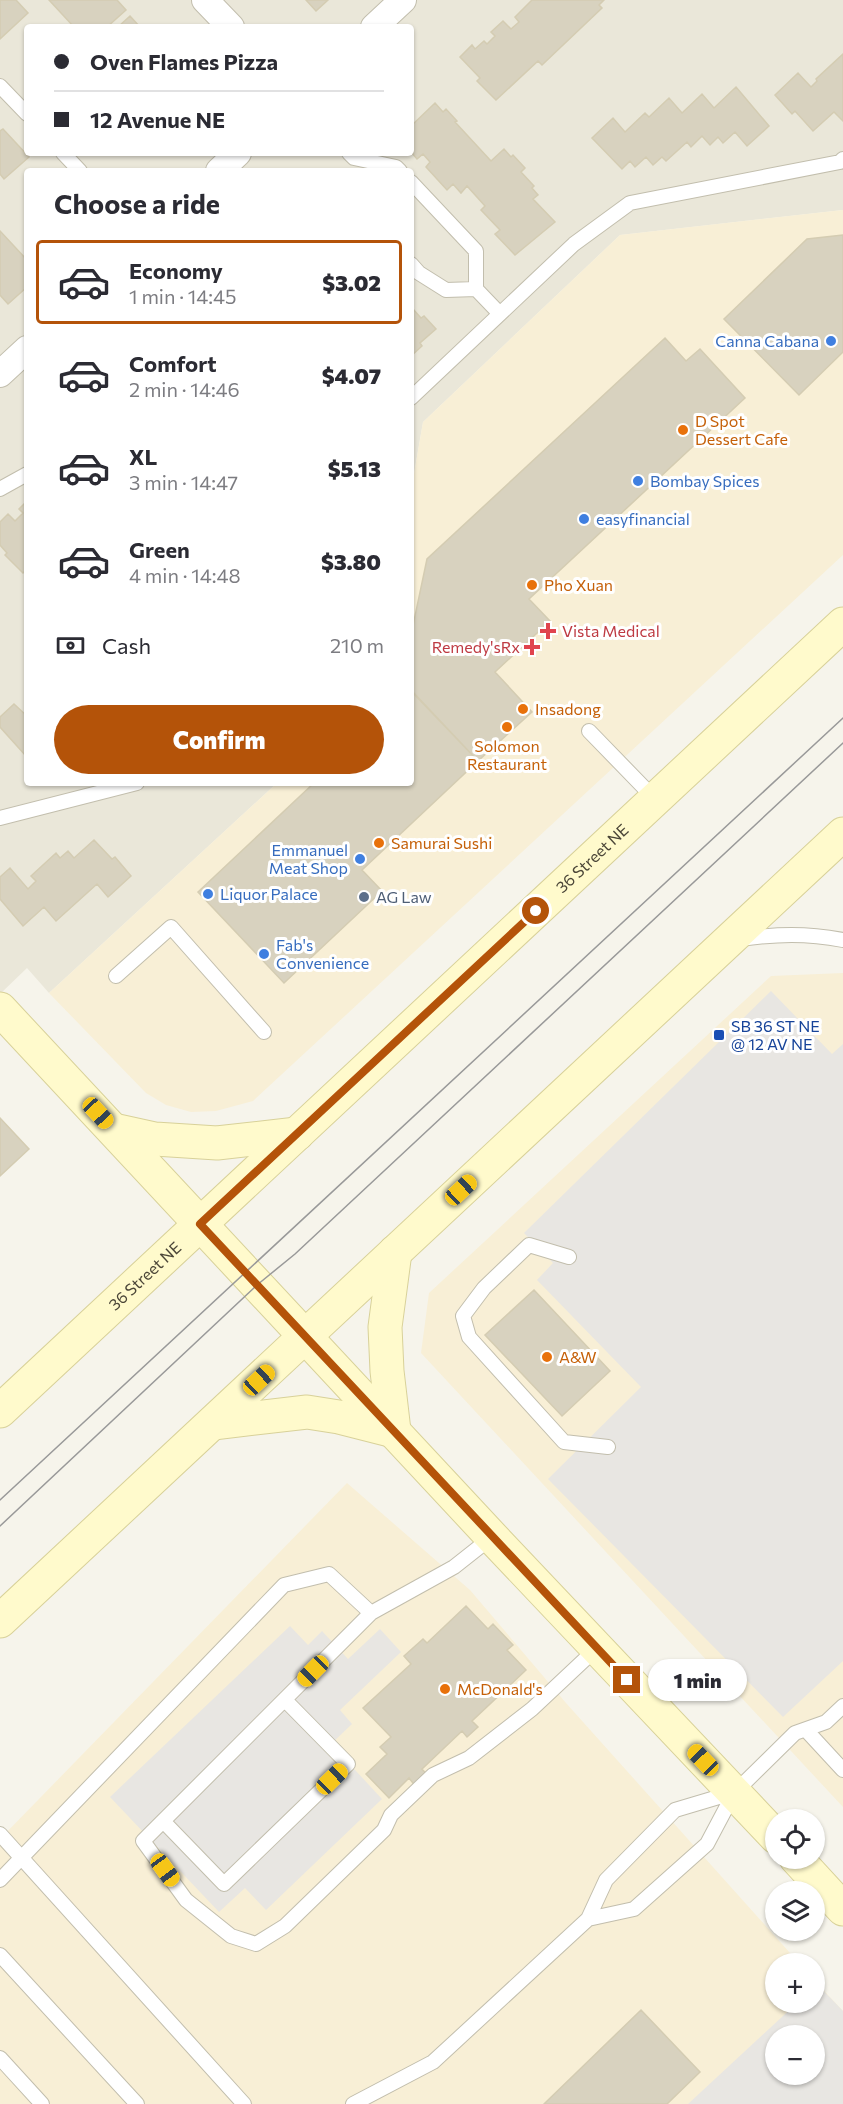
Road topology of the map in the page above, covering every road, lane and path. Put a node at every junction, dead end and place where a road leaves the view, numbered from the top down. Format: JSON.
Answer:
{"nodes":[{"id":1,"x":206,"y":0,"type":"edge"},
{"id":2,"x":403,"y":0,"type":"edge"},
{"id":3,"x":228,"y":24,"type":"edge"},
{"id":4,"x":377,"y":24,"type":"edge"},
{"id":5,"x":0,"y":86,"type":"edge"},
{"id":6,"x":24,"y":111,"type":"edge"},
{"id":7,"x":66,"y":156,"type":"edge"},
{"id":8,"x":235,"y":156,"type":"edge"},
{"id":9,"x":843,"y":159,"type":"edge"},
{"id":10,"x":352,"y":161,"type":"edge"},
{"id":11,"x":77,"y":168,"type":"edge"},
{"id":12,"x":222,"y":168,"type":"edge"},
{"id":13,"x":397,"y":168,"type":"edge"},
{"id":14,"x":414,"y":185,"type":"edge"},
{"id":15,"x":414,"y":267,"type":"edge"},
{"id":16,"x":476,"y":289,"type":"junction"},
{"id":17,"x":500,"y":314,"type":"junction"},
{"id":18,"x":24,"y":352,"type":"edge"},
{"id":19,"x":0,"y":374,"type":"edge"},
{"id":20,"x":414,"y":395,"type":"edge"},
{"id":21,"x":24,"y":476,"type":"edge"},
{"id":22,"x":0,"y":489,"type":"edge"},
{"id":23,"x":843,"y":624,"type":"edge"},
{"id":24,"x":589,"y":731,"type":"dead end"},
{"id":25,"x":125,"y":786,"type":"edge"},
{"id":26,"x":655,"y":799,"type":"junction"},
{"id":27,"x":0,"y":818,"type":"edge"},
{"id":28,"x":840,"y":845,"type":"edge"},
{"id":29,"x":843,"y":940,"type":"edge"},
{"id":30,"x":729,"y":941,"type":"junction"},
{"id":31,"x":116,"y":976,"type":"dead end"},
{"id":32,"x":0,"y":1009,"type":"edge"},
{"id":33,"x":264,"y":1032,"type":"dead end"},
{"id":34,"x":114,"y":1130,"type":"junction"},
{"id":35,"x":297,"y":1134,"type":"junction"},
{"id":36,"x":200,"y":1224,"type":"junction"},
{"id":37,"x":394,"y":1252,"type":"junction"},
{"id":38,"x":569,"y":1257,"type":"dead end"},
{"id":39,"x":305,"y":1336,"type":"junction"},
{"id":40,"x":0,"y":1411,"type":"edge"},
{"id":41,"x":213,"y":1423,"type":"junction"},
{"id":42,"x":394,"y":1431,"type":"junction"},
{"id":43,"x":608,"y":1447,"type":"dead end"},
{"id":44,"x":492,"y":1537,"type":"junction"},
{"id":45,"x":370,"y":1613,"type":"junction"},
{"id":46,"x":0,"y":1621,"type":"edge"},
{"id":47,"x":597,"y":1648,"type":"junction"},
{"id":48,"x":285,"y":1700,"type":"junction"},
{"id":49,"x":843,"y":1706,"type":"edge"},
{"id":50,"x":806,"y":1730,"type":"junction"},
{"id":51,"x":843,"y":1770,"type":"edge"},
{"id":52,"x":734,"y":1793,"type":"junction"},
{"id":53,"x":164,"y":1822,"type":"junction"},
{"id":54,"x":765,"y":1825,"type":"edge"},
{"id":55,"x":0,"y":1834,"type":"edge"},
{"id":56,"x":22,"y":1856,"type":"junction"},
{"id":57,"x":806,"y":1869,"type":"edge"},
{"id":58,"x":0,"y":1880,"type":"edge"},
{"id":59,"x":843,"y":1909,"type":"edge"},
{"id":60,"x":588,"y":1919,"type":"junction"},
{"id":61,"x":0,"y":1955,"type":"edge"},
{"id":62,"x":0,"y":2058,"type":"edge"},
{"id":63,"x":42,"y":2104,"type":"edge"},
{"id":64,"x":137,"y":2104,"type":"edge"},
{"id":65,"x":244,"y":2104,"type":"edge"},
{"id":66,"x":353,"y":2104,"type":"edge"}],
"edges":[{"from":1,"to":3,"type":"street"},
{"from":2,"to":4,"type":"street"},
{"from":5,"to":6,"type":"lane"},
{"from":7,"to":11,"type":"lane"},
{"from":8,"to":12,"type":"street"},
{"from":9,"to":17,"type":"lane"},
{"from":10,"to":13,"type":"lane"},
{"from":14,"to":16,"type":"lane"},
{"from":15,"to":16,"type":"lane"},
{"from":16,"to":17,"type":"lane"},
{"from":17,"to":20,"type":"lane"},
{"from":18,"to":19,"type":"street"},
{"from":21,"to":22,"type":"lane"},
{"from":23,"to":26,"type":"main road","name":"36 Street NE"},
{"from":24,"to":26,"type":"lane"},
{"from":25,"to":27,"type":"lane"},
{"from":26,"to":35,"type":"main road","name":"36 Street NE"},
{"from":28,"to":30,"type":"main road"},
{"from":29,"to":30,"type":"lane"},
{"from":30,"to":37,"type":"main road"},
{"from":31,"to":33,"type":"lane"},
{"from":32,"to":34,"type":"main road"},
{"from":34,"to":35,"type":"main road"},
{"from":34,"to":36,"type":"main road"},
{"from":35,"to":36,"type":"main road","name":"36 Street NE"},
{"from":36,"to":39,"type":"main road"},
{"from":36,"to":40,"type":"main road","name":"36 Street NE"},
{"from":37,"to":39,"type":"main road"},
{"from":37,"to":42,"type":"main road"},
{"from":38,"to":43,"type":"lane"},
{"from":39,"to":41,"type":"main road"},
{"from":39,"to":42,"type":"main road"},
{"from":41,"to":42,"type":"main road"},
{"from":41,"to":46,"type":"main road"},
{"from":42,"to":44,"type":"main road"},
{"from":44,"to":45,"type":"lane"},
{"from":44,"to":47,"type":"main road"},
{"from":45,"to":48,"type":"lane"},
{"from":45,"to":56,"type":"lane"},
{"from":47,"to":52,"type":"main road"},
{"from":47,"to":53,"type":"lane"},
{"from":48,"to":53,"type":"lane"},
{"from":48,"to":53,"type":"lane"},
{"from":49,"to":50,"type":"lane"},
{"from":50,"to":51,"type":"lane"},
{"from":50,"to":52,"type":"lane"},
{"from":52,"to":54,"type":"main road"},
{"from":52,"to":60,"type":"lane"},
{"from":52,"to":60,"type":"lane"},
{"from":55,"to":56,"type":"lane"},
{"from":56,"to":58,"type":"lane"},
{"from":56,"to":65,"type":"lane"},
{"from":57,"to":59,"type":"main road"},
{"from":60,"to":66,"type":"lane"},
{"from":61,"to":64,"type":"lane"},
{"from":62,"to":63,"type":"lane"}]}
